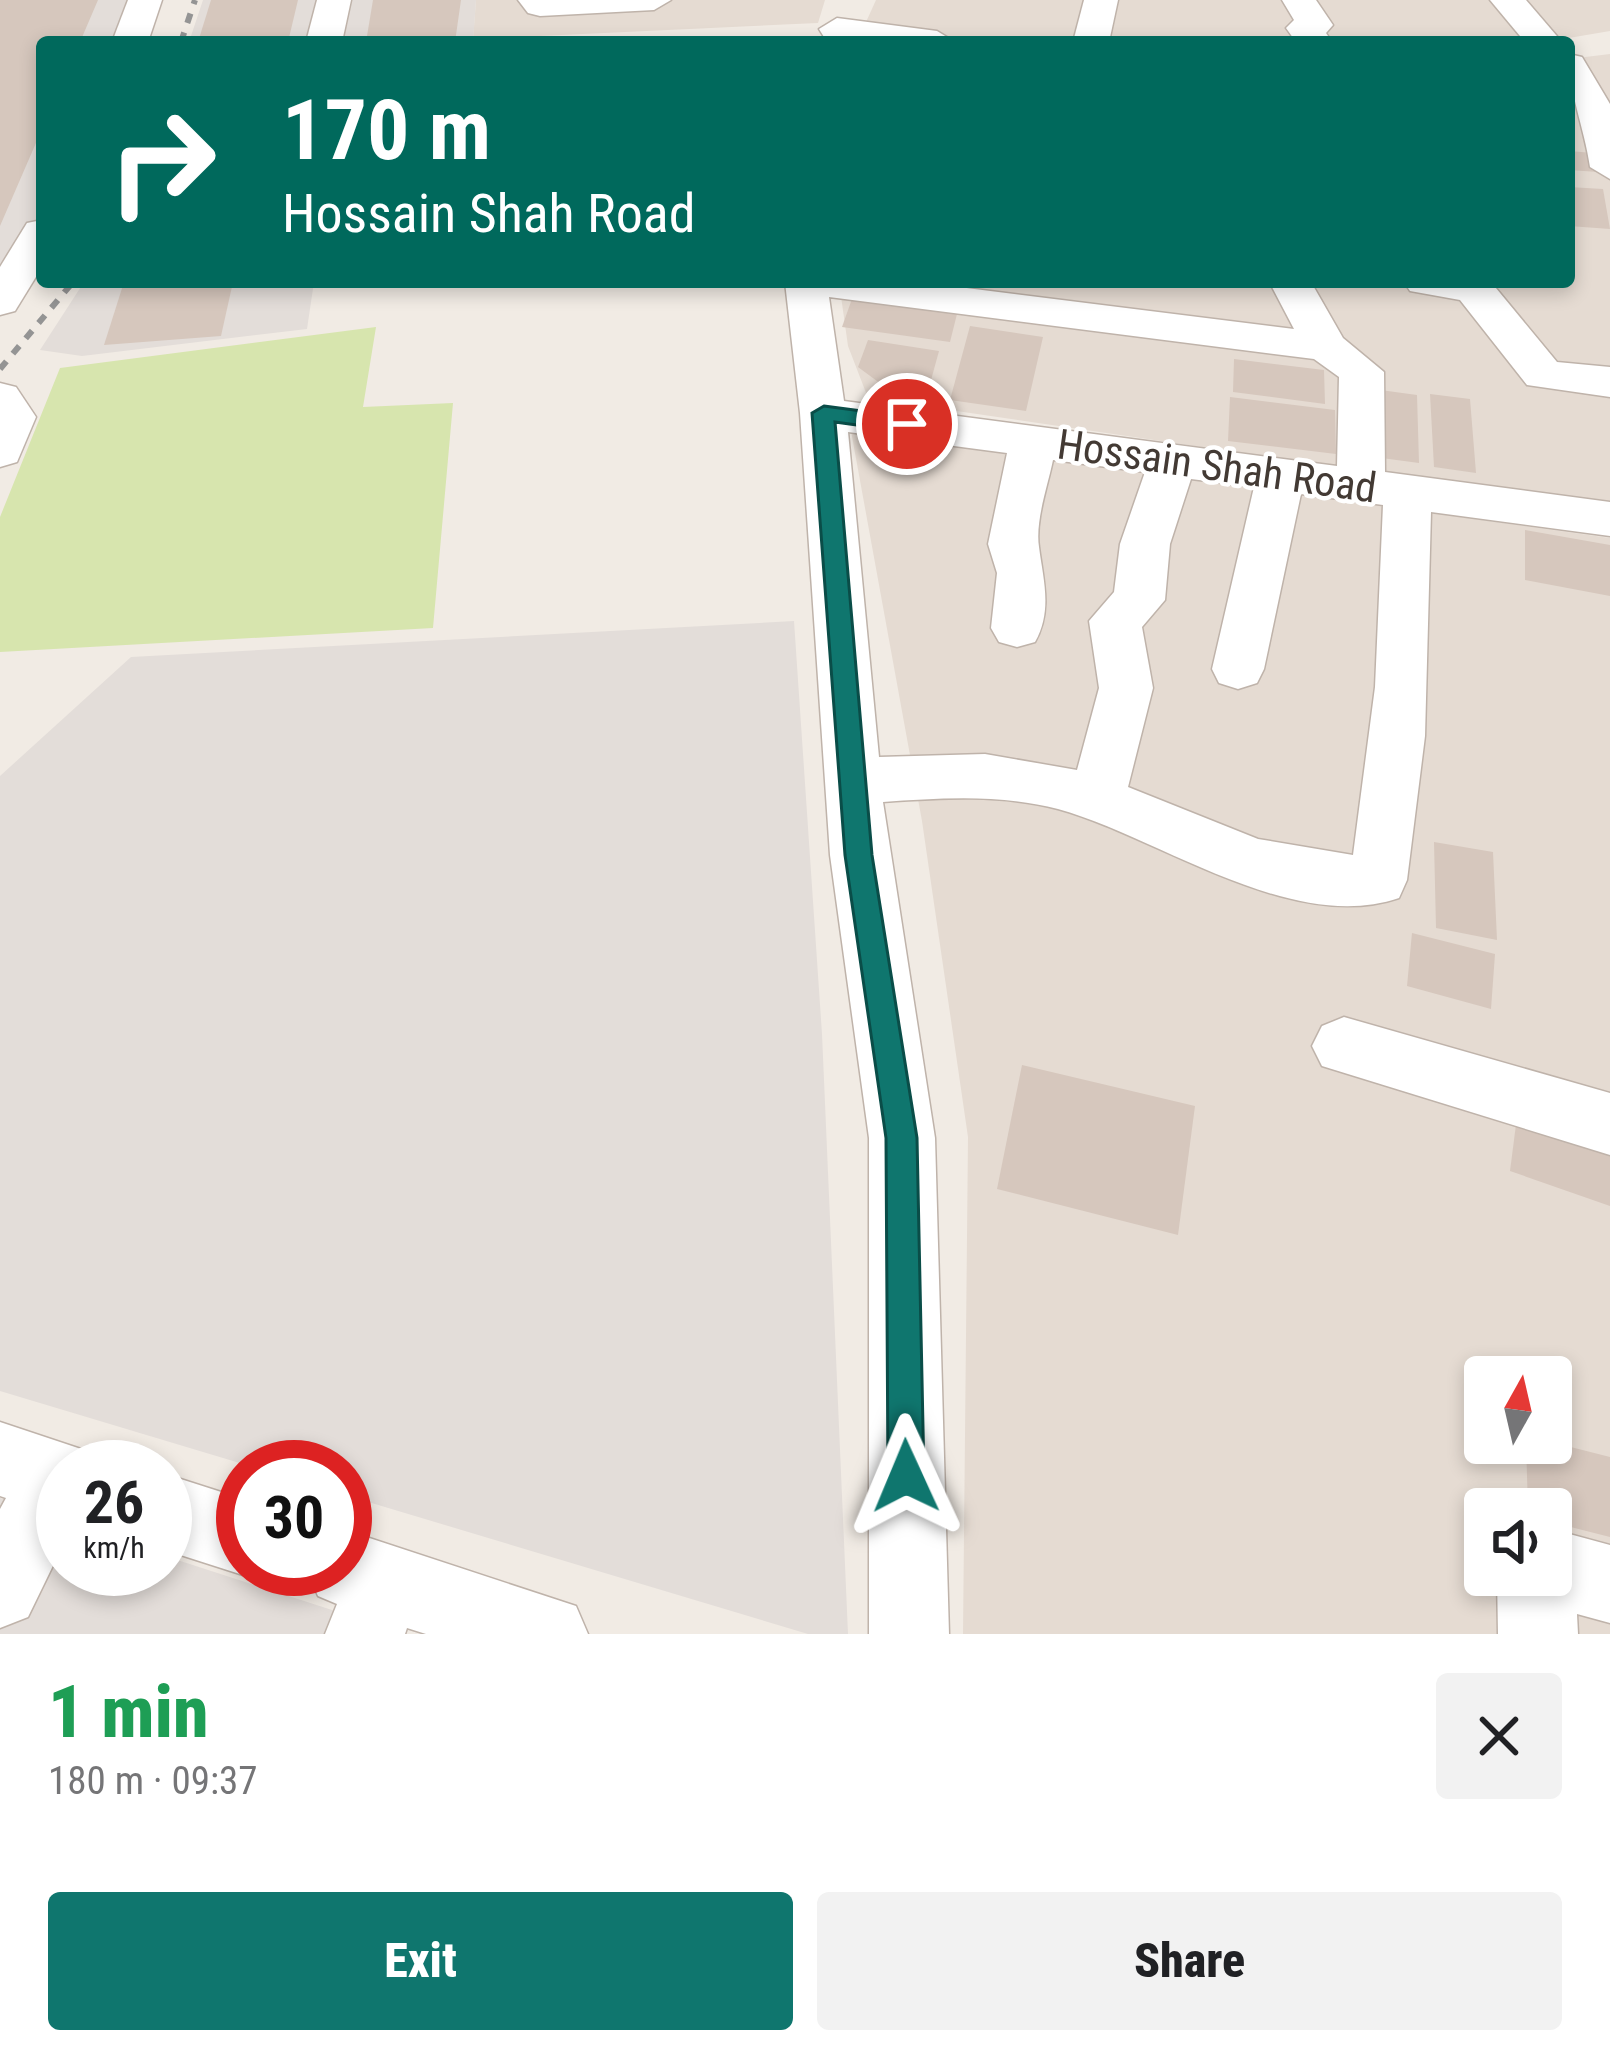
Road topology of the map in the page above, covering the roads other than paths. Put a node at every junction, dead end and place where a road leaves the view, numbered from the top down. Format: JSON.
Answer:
{"nodes":[{"id":1,"x":146,"y":0,"type":"edge"},
{"id":2,"x":334,"y":0,"type":"edge"},
{"id":3,"x":535,"y":0,"type":"edge"},
{"id":4,"x":654,"y":0,"type":"edge"},
{"id":5,"x":1101,"y":0,"type":"edge"},
{"id":6,"x":1299,"y":0,"type":"edge"},
{"id":7,"x":1507,"y":0,"type":"edge"},
{"id":8,"x":840,"y":24,"type":"edge"},
{"id":9,"x":132,"y":36,"type":"edge"},
{"id":10,"x":325,"y":36,"type":"edge"},
{"id":11,"x":905,"y":36,"type":"edge"},
{"id":12,"x":1092,"y":36,"type":"edge"},
{"id":13,"x":1310,"y":36,"type":"edge"},
{"id":14,"x":1539,"y":36,"type":"edge"},
{"id":15,"x":1576,"y":52,"type":"edge"},
{"id":16,"x":1610,"y":166,"type":"edge"},
{"id":17,"x":36,"y":242,"type":"edge"},
{"id":18,"x":807,"y":288,"type":"edge"},
{"id":19,"x":863,"y":288,"type":"edge"},
{"id":20,"x":1294,"y":288,"type":"edge"},
{"id":21,"x":1467,"y":288,"type":"edge"},
{"id":22,"x":0,"y":302,"type":"edge"},
{"id":23,"x":1326,"y":347,"type":"junction"},
{"id":24,"x":1610,"y":382,"type":"edge"},
{"id":25,"x":0,"y":398,"type":"edge"},
{"id":26,"x":824,"y":413,"type":"junction"},
{"id":27,"x":1033,"y":442,"type":"junction"},
{"id":28,"x":0,"y":451,"type":"edge"},
{"id":29,"x":1173,"y":460,"type":"junction"},
{"id":30,"x":1282,"y":475,"type":"junction"},
{"id":31,"x":1384,"y":489,"type":"junction"},
{"id":32,"x":1610,"y":519,"type":"edge"},
{"id":33,"x":1017,"y":628,"type":"dead end"},
{"id":34,"x":1238,"y":669,"type":"dead end"},
{"id":35,"x":852,"y":782,"type":"junction"},
{"id":36,"x":1096,"y":802,"type":"junction"},
{"id":37,"x":1344,"y":1046,"type":"dead end"},
{"id":38,"x":1610,"y":1124,"type":"edge"},
{"id":39,"x":36,"y":1484,"type":"edge"},
{"id":40,"x":1572,"y":1574,"type":"edge"},
{"id":41,"x":1610,"y":1584,"type":"edge"},
{"id":42,"x":0,"y":1589,"type":"edge"},
{"id":43,"x":370,"y":1596,"type":"edge"},
{"id":44,"x":1537,"y":1596,"type":"edge"},
{"id":45,"x":548,"y":1634,"type":"edge"},
{"id":46,"x":909,"y":1634,"type":"edge"},
{"id":47,"x":1538,"y":1634,"type":"edge"}],
"edges":[{"from":1,"to":9,"type":"street"},
{"from":2,"to":10,"type":"street"},
{"from":3,"to":4,"type":"street"},
{"from":5,"to":12,"type":"street"},
{"from":6,"to":13,"type":"street"},
{"from":7,"to":14,"type":"street"},
{"from":8,"to":11,"type":"street"},
{"from":15,"to":16,"type":"street"},
{"from":17,"to":22,"type":"street"},
{"from":18,"to":26,"type":"street"},
{"from":19,"to":23,"type":"street"},
{"from":20,"to":23,"type":"street"},
{"from":21,"to":24,"type":"street"},
{"from":23,"to":31,"type":"street"},
{"from":25,"to":28,"type":"street"},
{"from":26,"to":27,"type":"street","name":"Hossain Shah Road"},
{"from":26,"to":35,"type":"street"},
{"from":27,"to":29,"type":"street","name":"Hossain Shah Road"},
{"from":27,"to":33,"type":"street"},
{"from":29,"to":30,"type":"street","name":"Hossain Shah Road"},
{"from":29,"to":36,"type":"street"},
{"from":30,"to":31,"type":"street","name":"Hossain Shah Road"},
{"from":30,"to":34,"type":"street"},
{"from":31,"to":32,"type":"street","name":"Hossain Shah Road"},
{"from":31,"to":36,"type":"street"},
{"from":35,"to":36,"type":"street"},
{"from":35,"to":46,"type":"street"},
{"from":37,"to":38,"type":"street"},
{"from":39,"to":42,"type":"street"},
{"from":40,"to":41,"type":"street"},
{"from":43,"to":45,"type":"street"},
{"from":44,"to":47,"type":"street"}]}
